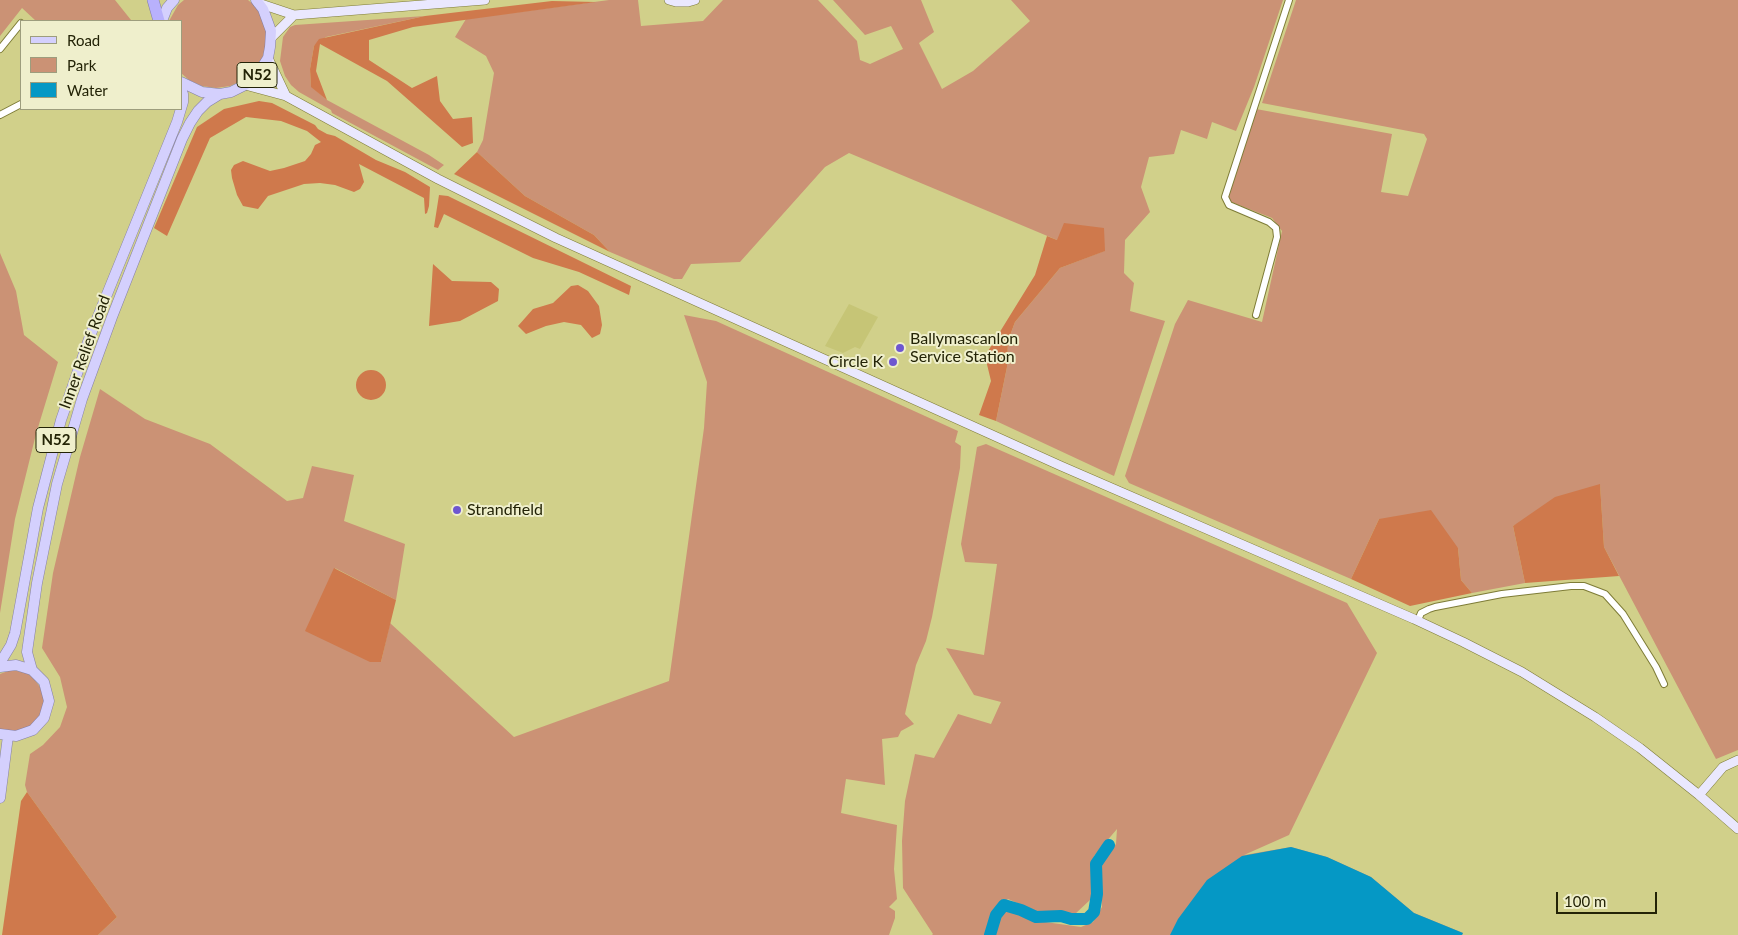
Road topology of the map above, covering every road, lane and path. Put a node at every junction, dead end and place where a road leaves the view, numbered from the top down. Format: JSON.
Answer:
{"nodes":[{"id":1,"x":153,"y":0,"type":"edge"},
{"id":2,"x":174,"y":0,"type":"edge"},
{"id":3,"x":485,"y":0,"type":"edge"},
{"id":4,"x":669,"y":0,"type":"edge"},
{"id":5,"x":695,"y":0,"type":"edge"},
{"id":6,"x":1289,"y":0,"type":"edge"},
{"id":7,"x":257,"y":2,"type":"edge"},
{"id":8,"x":294,"y":15,"type":"junction"},
{"id":9,"x":160,"y":20,"type":"edge"},
{"id":10,"x":161,"y":20,"type":"edge"},
{"id":11,"x":20,"y":25,"type":"edge"},
{"id":12,"x":271,"y":38,"type":"junction"},
{"id":13,"x":0,"y":49,"type":"edge"},
{"id":14,"x":268,"y":58,"type":"junction"},
{"id":15,"x":182,"y":82,"type":"edge"},
{"id":16,"x":245,"y":85,"type":"junction"},
{"id":17,"x":182,"y":91,"type":"edge"},
{"id":18,"x":220,"y":94,"type":"junction"},
{"id":19,"x":286,"y":96,"type":"junction"},
{"id":20,"x":20,"y":104,"type":"edge"},
{"id":21,"x":182,"y":105,"type":"edge"},
{"id":22,"x":181,"y":110,"type":"edge"},
{"id":23,"x":0,"y":114,"type":"edge"},
{"id":24,"x":1256,"y":315,"type":"dead end"},
{"id":25,"x":1418,"y":620,"type":"junction"},
{"id":26,"x":0,"y":663,"type":"edge"},
{"id":27,"x":0,"y":667,"type":"edge"},
{"id":28,"x":32,"y":670,"type":"junction"},
{"id":29,"x":1664,"y":684,"type":"dead end"},
{"id":30,"x":4,"y":735,"type":"edge"},
{"id":31,"x":1738,"y":760,"type":"edge"},
{"id":32,"x":1699,"y":795,"type":"junction"},
{"id":33,"x":0,"y":798,"type":"edge"},
{"id":34,"x":1738,"y":829,"type":"edge"}],
"edges":[{"from":1,"to":9,"type":"highway"},
{"from":2,"to":10,"type":"main road"},
{"from":3,"to":8,"type":"main road"},
{"from":4,"to":5,"type":"main road"},
{"from":6,"to":24,"type":"street"},
{"from":7,"to":8,"type":"main road"},
{"from":7,"to":12,"type":"main road","number":"N52"},
{"from":8,"to":12,"type":"main road"},
{"from":11,"to":13,"type":"street"},
{"from":12,"to":14,"type":"main road","number":"N52"},
{"from":14,"to":16,"type":"main road","number":"N52"},
{"from":14,"to":19,"type":"main road"},
{"from":15,"to":18,"type":"main road","number":"N52"},
{"from":16,"to":18,"type":"main road","number":"N52"},
{"from":16,"to":19,"type":"main road"},
{"from":17,"to":21,"type":"main road","name":"Inner Relief Road","number":"N52"},
{"from":18,"to":28,"type":"main road","name":"Inner Relief Road","number":"N52"},
{"from":19,"to":25,"type":"main road"},
{"from":20,"to":23,"type":"street"},
{"from":22,"to":26,"type":"main road","name":"Inner Relief Road","number":"N52"},
{"from":25,"to":29,"type":"street"},
{"from":25,"to":32,"type":"main road"},
{"from":27,"to":28,"type":"main road"},
{"from":28,"to":30,"type":"main road","number":"N52"},
{"from":30,"to":33,"type":"main road","number":"N52"},
{"from":31,"to":32,"type":"main road"},
{"from":32,"to":34,"type":"main road"}]}
